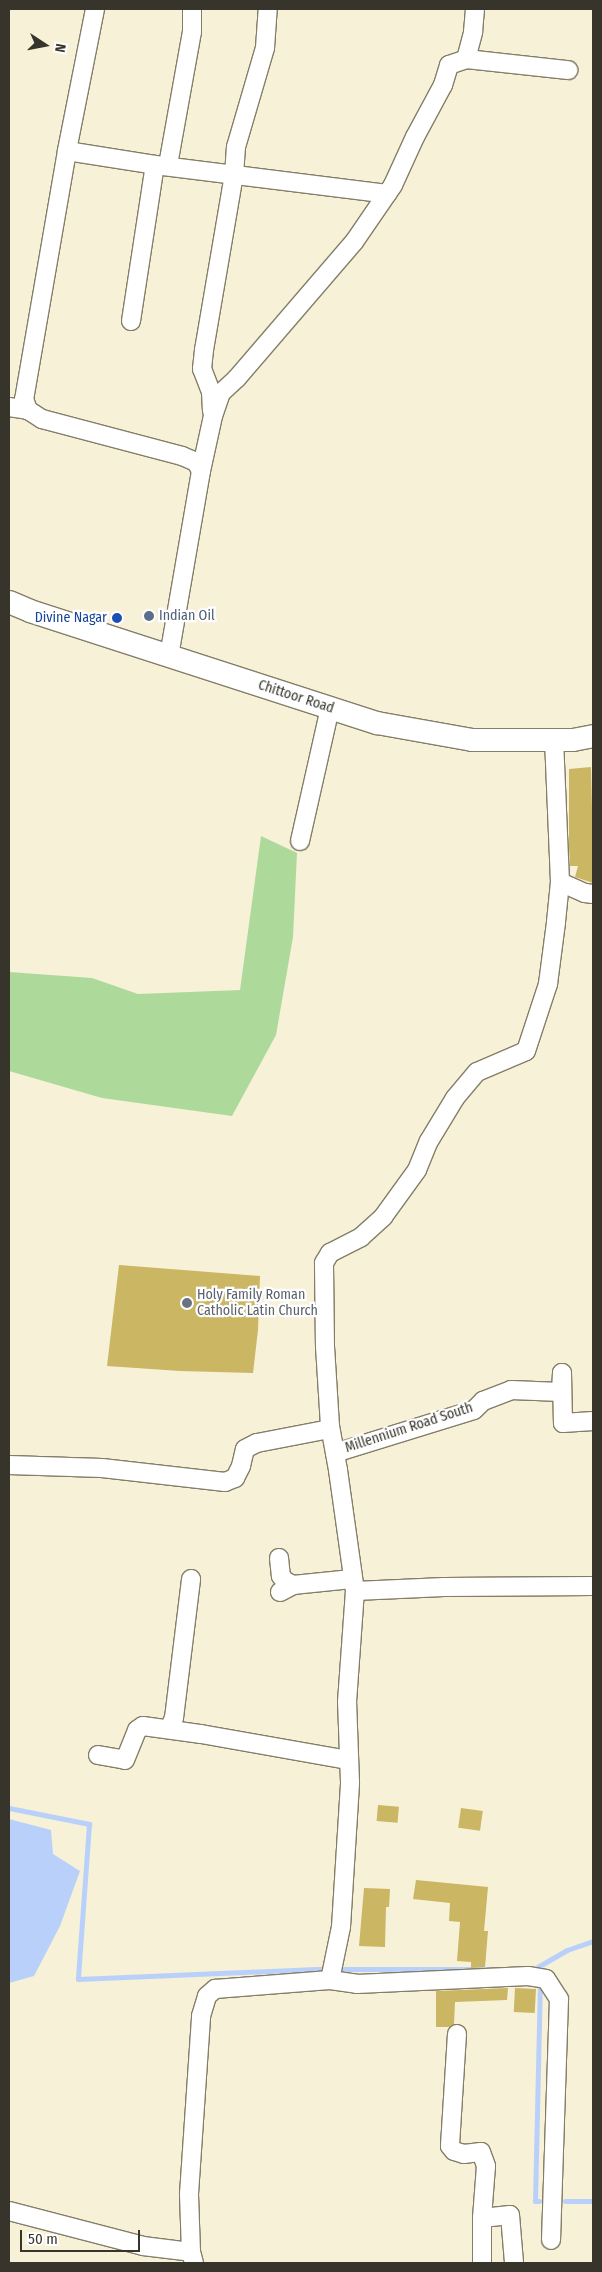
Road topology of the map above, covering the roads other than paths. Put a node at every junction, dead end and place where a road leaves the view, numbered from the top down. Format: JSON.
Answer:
{"nodes":[{"id":1,"x":95,"y":9,"type":"edge"},
{"id":2,"x":192,"y":9,"type":"edge"},
{"id":3,"x":268,"y":9,"type":"edge"},
{"id":4,"x":489,"y":9,"type":"edge"},
{"id":5,"x":474,"y":16,"type":"edge"},
{"id":6,"x":466,"y":59,"type":"junction"},
{"id":7,"x":568,"y":70,"type":"dead end"},
{"id":8,"x":67,"y":151,"type":"junction"},
{"id":9,"x":162,"y":165,"type":"junction"},
{"id":10,"x":234,"y":175,"type":"junction"},
{"id":11,"x":387,"y":194,"type":"junction"},
{"id":12,"x":131,"y":321,"type":"dead end"},
{"id":13,"x":9,"y":407,"type":"edge"},
{"id":14,"x":28,"y":410,"type":"junction"},
{"id":15,"x":213,"y":416,"type":"junction"},
{"id":16,"x":201,"y":471,"type":"junction"},
{"id":17,"x":9,"y":602,"type":"edge"},
{"id":18,"x":169,"y":656,"type":"junction"},
{"id":19,"x":330,"y":708,"type":"junction"},
{"id":20,"x":593,"y":736,"type":"edge"},
{"id":21,"x":554,"y":740,"type":"junction"},
{"id":22,"x":300,"y":841,"type":"dead end"},
{"id":23,"x":560,"y":882,"type":"junction"},
{"id":24,"x":593,"y":894,"type":"edge"},
{"id":25,"x":593,"y":1421,"type":"edge"},
{"id":26,"x":330,"y":1429,"type":"junction"},
{"id":27,"x":335,"y":1452,"type":"junction"},
{"id":28,"x":9,"y":1465,"type":"edge"},
{"id":29,"x":279,"y":1558,"type":"dead end"},
{"id":30,"x":191,"y":1579,"type":"dead end"},
{"id":31,"x":353,"y":1585,"type":"junction"},
{"id":32,"x":593,"y":1586,"type":"edge"},
{"id":33,"x":169,"y":1729,"type":"junction"},
{"id":34,"x":98,"y":1755,"type":"dead end"},
{"id":35,"x":349,"y":1760,"type":"junction"},
{"id":36,"x":330,"y":1980,"type":"junction"},
{"id":37,"x":456,"y":2034,"type":"dead end"},
{"id":38,"x":9,"y":2210,"type":"edge"},
{"id":39,"x":482,"y":2218,"type":"junction"},
{"id":40,"x":551,"y":2240,"type":"dead end"},
{"id":41,"x":192,"y":2258,"type":"edge"},
{"id":42,"x":482,"y":2263,"type":"edge"},
{"id":43,"x":514,"y":2263,"type":"edge"}],
"edges":[{"from":1,"to":8,"type":"street"},
{"from":2,"to":9,"type":"street"},
{"from":3,"to":10,"type":"street"},
{"from":4,"to":5,"type":"street"},
{"from":5,"to":6,"type":"street"},
{"from":6,"to":7,"type":"street"},
{"from":6,"to":11,"type":"street"},
{"from":8,"to":9,"type":"street"},
{"from":8,"to":14,"type":"street"},
{"from":9,"to":10,"type":"street"},
{"from":9,"to":12,"type":"street"},
{"from":10,"to":11,"type":"street"},
{"from":10,"to":15,"type":"street"},
{"from":11,"to":15,"type":"street"},
{"from":13,"to":14,"type":"street"},
{"from":14,"to":16,"type":"street"},
{"from":15,"to":16,"type":"street"},
{"from":16,"to":18,"type":"street"},
{"from":17,"to":18,"type":"main road","name":"Chittoor Road"},
{"from":18,"to":19,"type":"main road","name":"Chittoor Road"},
{"from":19,"to":21,"type":"main road","name":"Chittoor Road"},
{"from":19,"to":22,"type":"street"},
{"from":20,"to":21,"type":"main road","name":"Chittoor Road"},
{"from":21,"to":23,"type":"street"},
{"from":23,"to":24,"type":"street"},
{"from":23,"to":26,"type":"street"},
{"from":25,"to":27,"type":"street","name":"Millennium Road South"},
{"from":26,"to":27,"type":"street"},
{"from":26,"to":28,"type":"street"},
{"from":27,"to":31,"type":"street"},
{"from":29,"to":31,"type":"street"},
{"from":30,"to":33,"type":"street"},
{"from":31,"to":32,"type":"street"},
{"from":31,"to":35,"type":"street"},
{"from":33,"to":34,"type":"street"},
{"from":33,"to":35,"type":"street"},
{"from":35,"to":36,"type":"street"},
{"from":36,"to":40,"type":"street"},
{"from":36,"to":41,"type":"street"},
{"from":37,"to":39,"type":"street"},
{"from":38,"to":41,"type":"street"},
{"from":39,"to":42,"type":"street"},
{"from":39,"to":43,"type":"street"}]}
